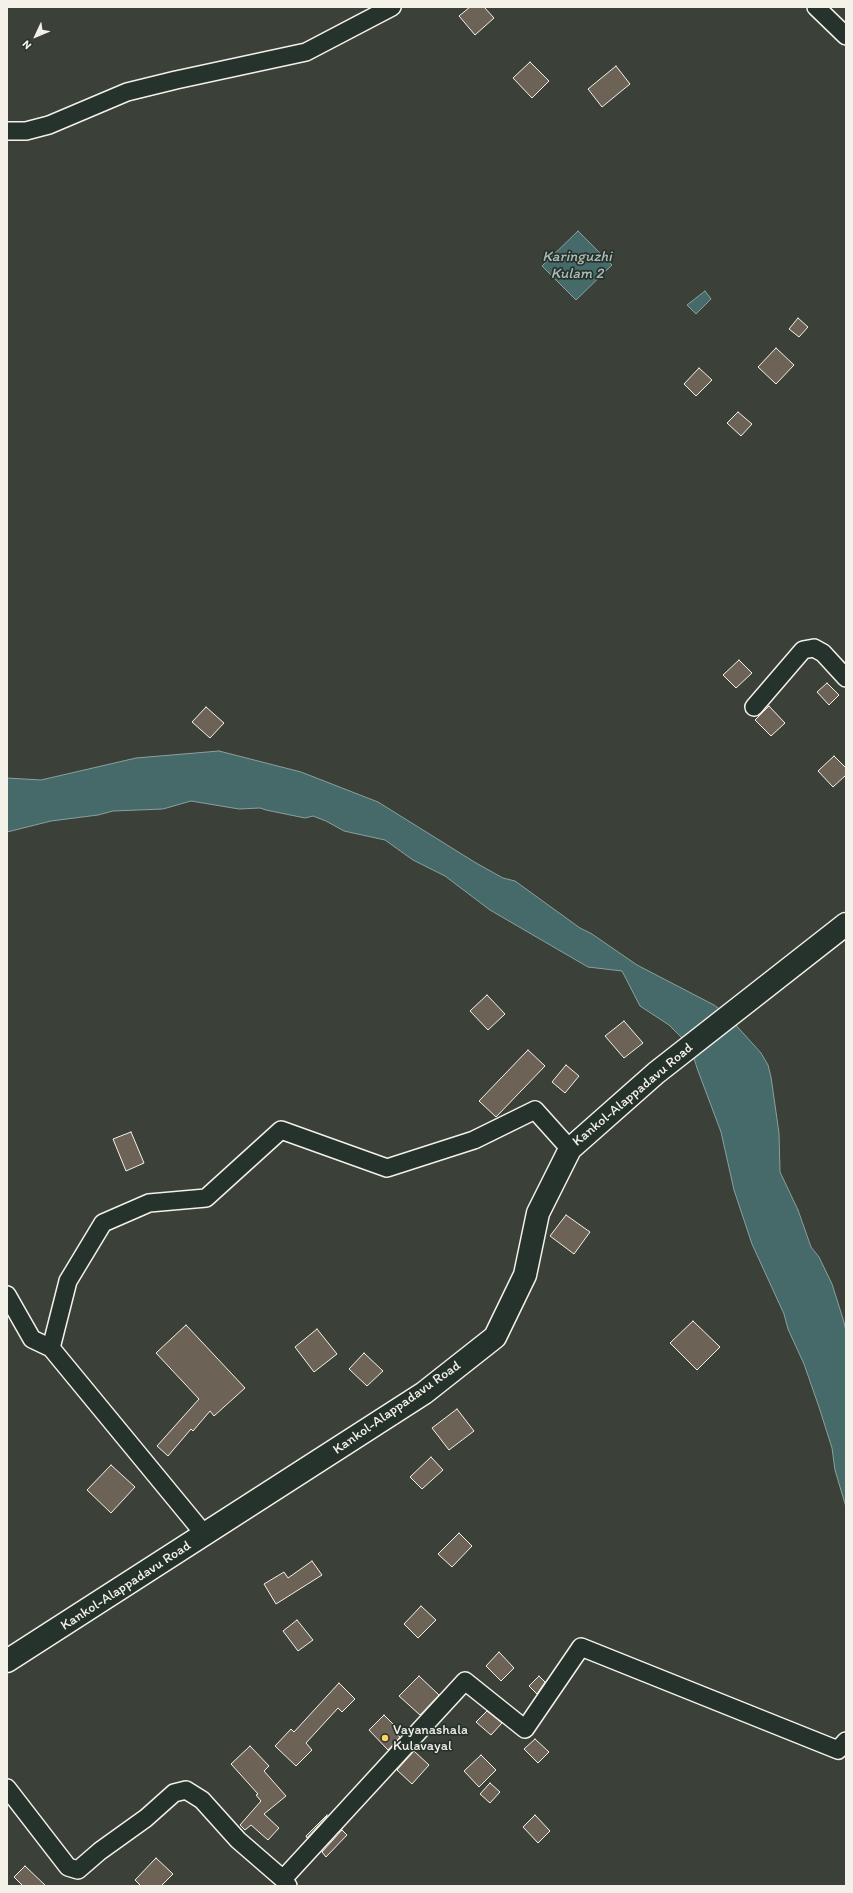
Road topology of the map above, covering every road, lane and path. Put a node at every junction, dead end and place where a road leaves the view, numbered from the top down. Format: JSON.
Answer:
{"nodes":[{"id":1,"x":392,"y":7,"type":"edge"},
{"id":2,"x":816,"y":7,"type":"edge"},
{"id":3,"x":846,"y":36,"type":"edge"},
{"id":4,"x":7,"y":131,"type":"edge"},
{"id":5,"x":846,"y":678,"type":"edge"},
{"id":6,"x":754,"y":707,"type":"dead end"},
{"id":7,"x":846,"y":924,"type":"edge"},
{"id":8,"x":570,"y":1149,"type":"junction"},
{"id":9,"x":7,"y":1295,"type":"edge"},
{"id":10,"x":51,"y":1348,"type":"junction"},
{"id":11,"x":205,"y":1535,"type":"junction"},
{"id":12,"x":7,"y":1661,"type":"edge"},
{"id":13,"x":846,"y":1741,"type":"edge"},
{"id":14,"x":7,"y":1788,"type":"edge"},
{"id":15,"x":286,"y":1883,"type":"edge"}],
"edges":[{"from":1,"to":4,"type":"street"},
{"from":2,"to":3,"type":"street"},
{"from":5,"to":6,"type":"street"},
{"from":7,"to":8,"type":"main road","name":"Kankol-Alappadavu Road"},
{"from":8,"to":10,"type":"street"},
{"from":8,"to":11,"type":"main road","name":"Kankol-Alappadavu Road"},
{"from":9,"to":10,"type":"street"},
{"from":10,"to":11,"type":"street"},
{"from":11,"to":12,"type":"main road","name":"Kankol-Alappadavu Road"},
{"from":13,"to":15,"type":"street"},
{"from":14,"to":15,"type":"street"}]}
